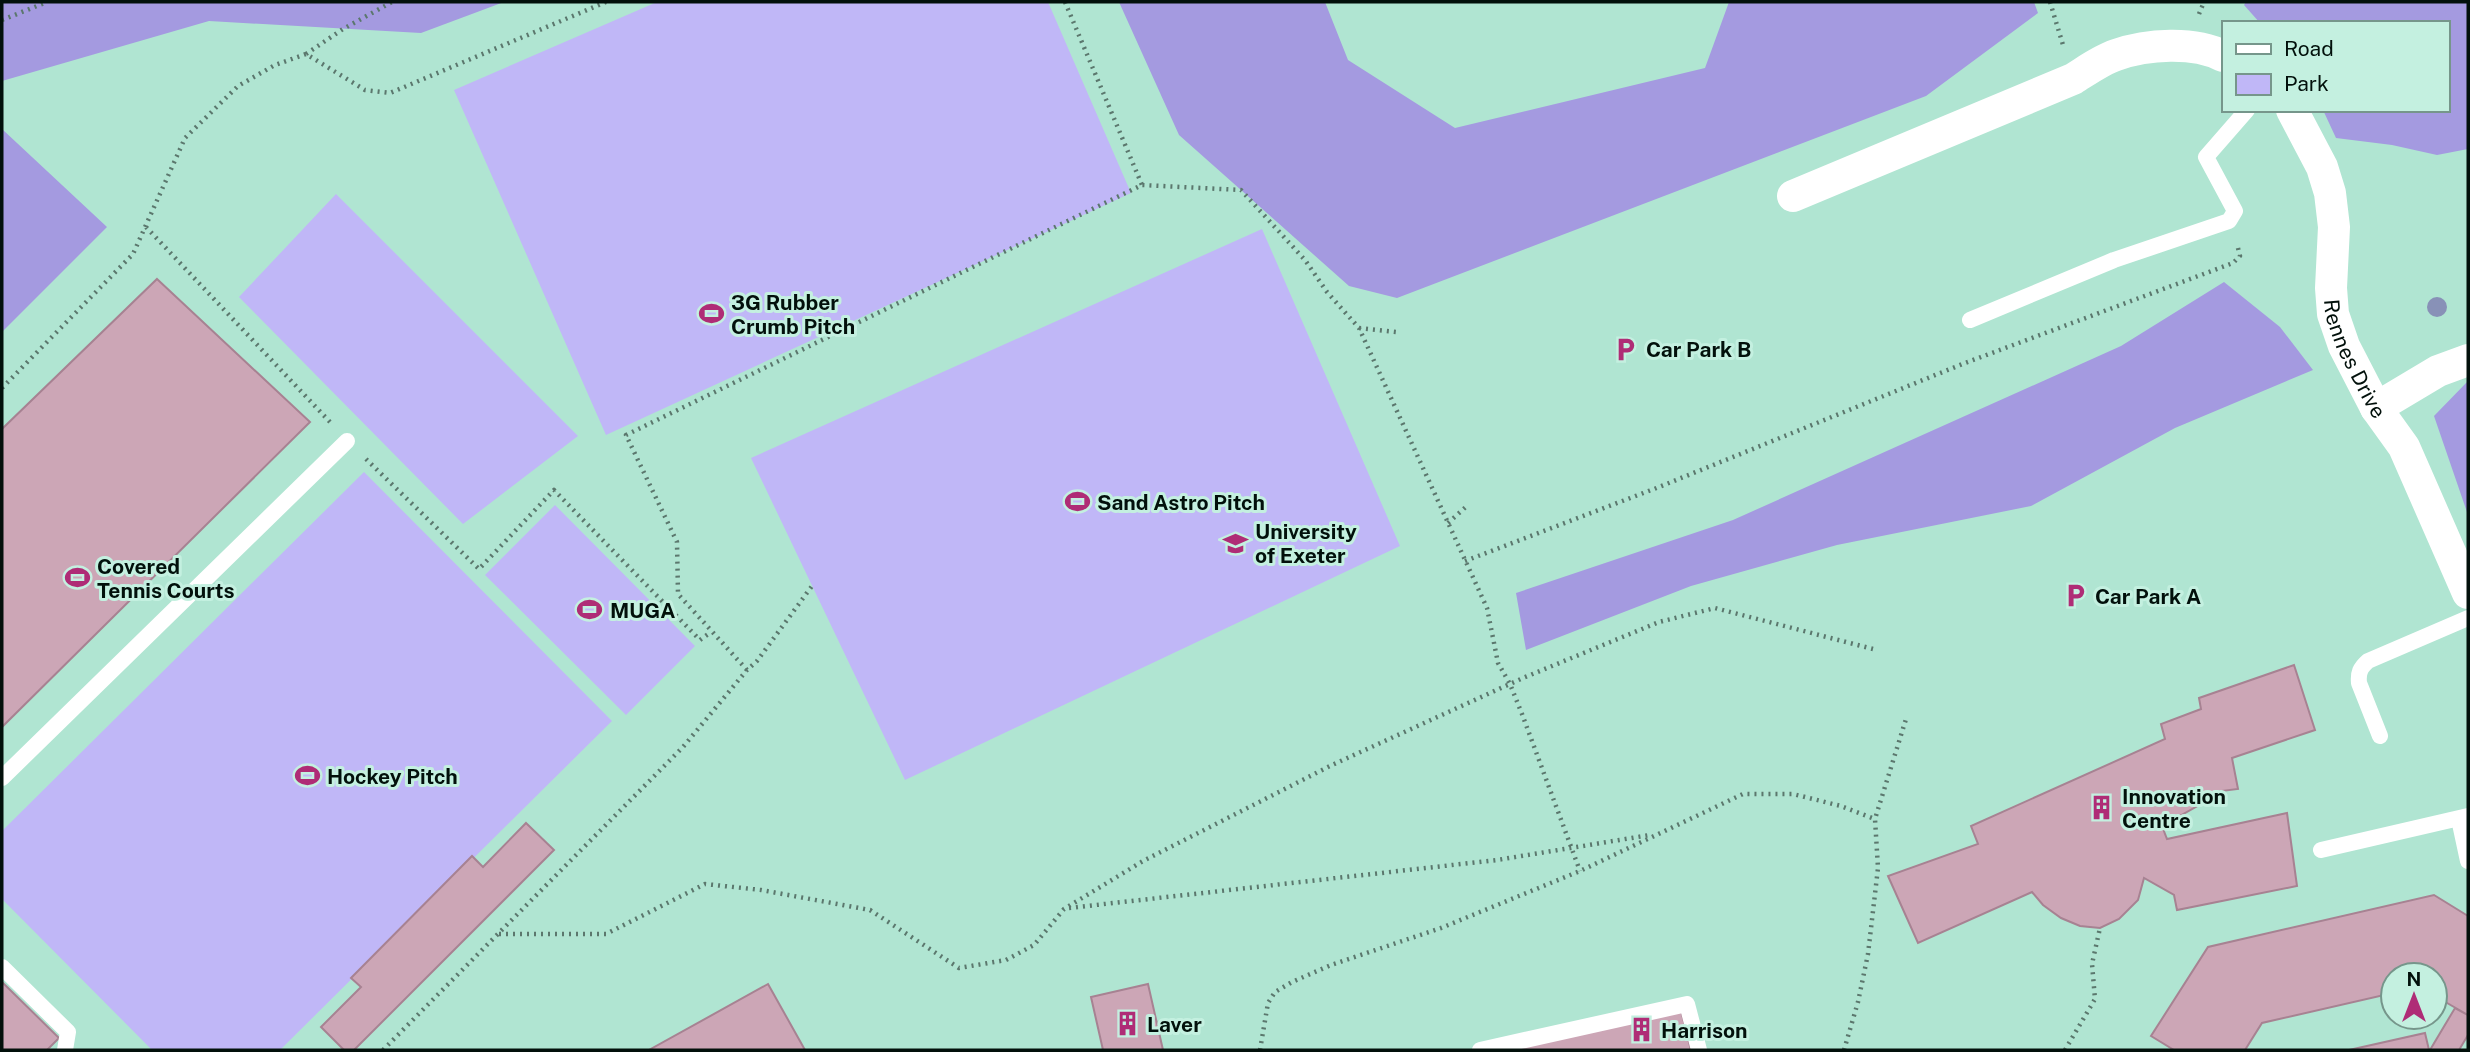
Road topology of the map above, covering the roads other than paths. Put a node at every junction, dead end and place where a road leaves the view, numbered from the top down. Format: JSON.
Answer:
{"nodes":[{"id":1,"x":2222,"y":55,"type":"edge"},
{"id":2,"x":2245,"y":112,"type":"edge"},
{"id":3,"x":2293,"y":112,"type":"edge"},
{"id":4,"x":1793,"y":196,"type":"dead end"},
{"id":5,"x":1970,"y":320,"type":"dead end"},
{"id":6,"x":2468,"y":360,"type":"edge"},
{"id":7,"x":2376,"y":408,"type":"junction"},
{"id":8,"x":347,"y":441,"type":"road end"},
{"id":9,"x":2468,"y":593,"type":"edge"},
{"id":10,"x":2468,"y":618,"type":"edge"},
{"id":11,"x":2380,"y":736,"type":"dead end"},
{"id":12,"x":2,"y":778,"type":"edge"},
{"id":13,"x":2463,"y":817,"type":"edge"},
{"id":14,"x":2321,"y":850,"type":"dead end"},
{"id":15,"x":2468,"y":861,"type":"edge"},
{"id":16,"x":2,"y":967,"type":"edge"},
{"id":17,"x":65,"y":1050,"type":"edge"},
{"id":18,"x":1480,"y":1050,"type":"edge"},
{"id":19,"x":1699,"y":1050,"type":"edge"}],
"edges":[{"from":1,"to":4,"type":"street"},
{"from":2,"to":5,"type":"lane"},
{"from":3,"to":7,"type":"street","name":"Rennes Drive"},
{"from":6,"to":7,"type":"street"},
{"from":7,"to":9,"type":"street","name":"Rennes Drive"},
{"from":8,"to":12,"type":"lane"},
{"from":10,"to":11,"type":"lane"},
{"from":13,"to":14,"type":"lane"},
{"from":13,"to":15,"type":"lane"},
{"from":16,"to":17,"type":"lane"},
{"from":18,"to":19,"type":"lane"}]}
